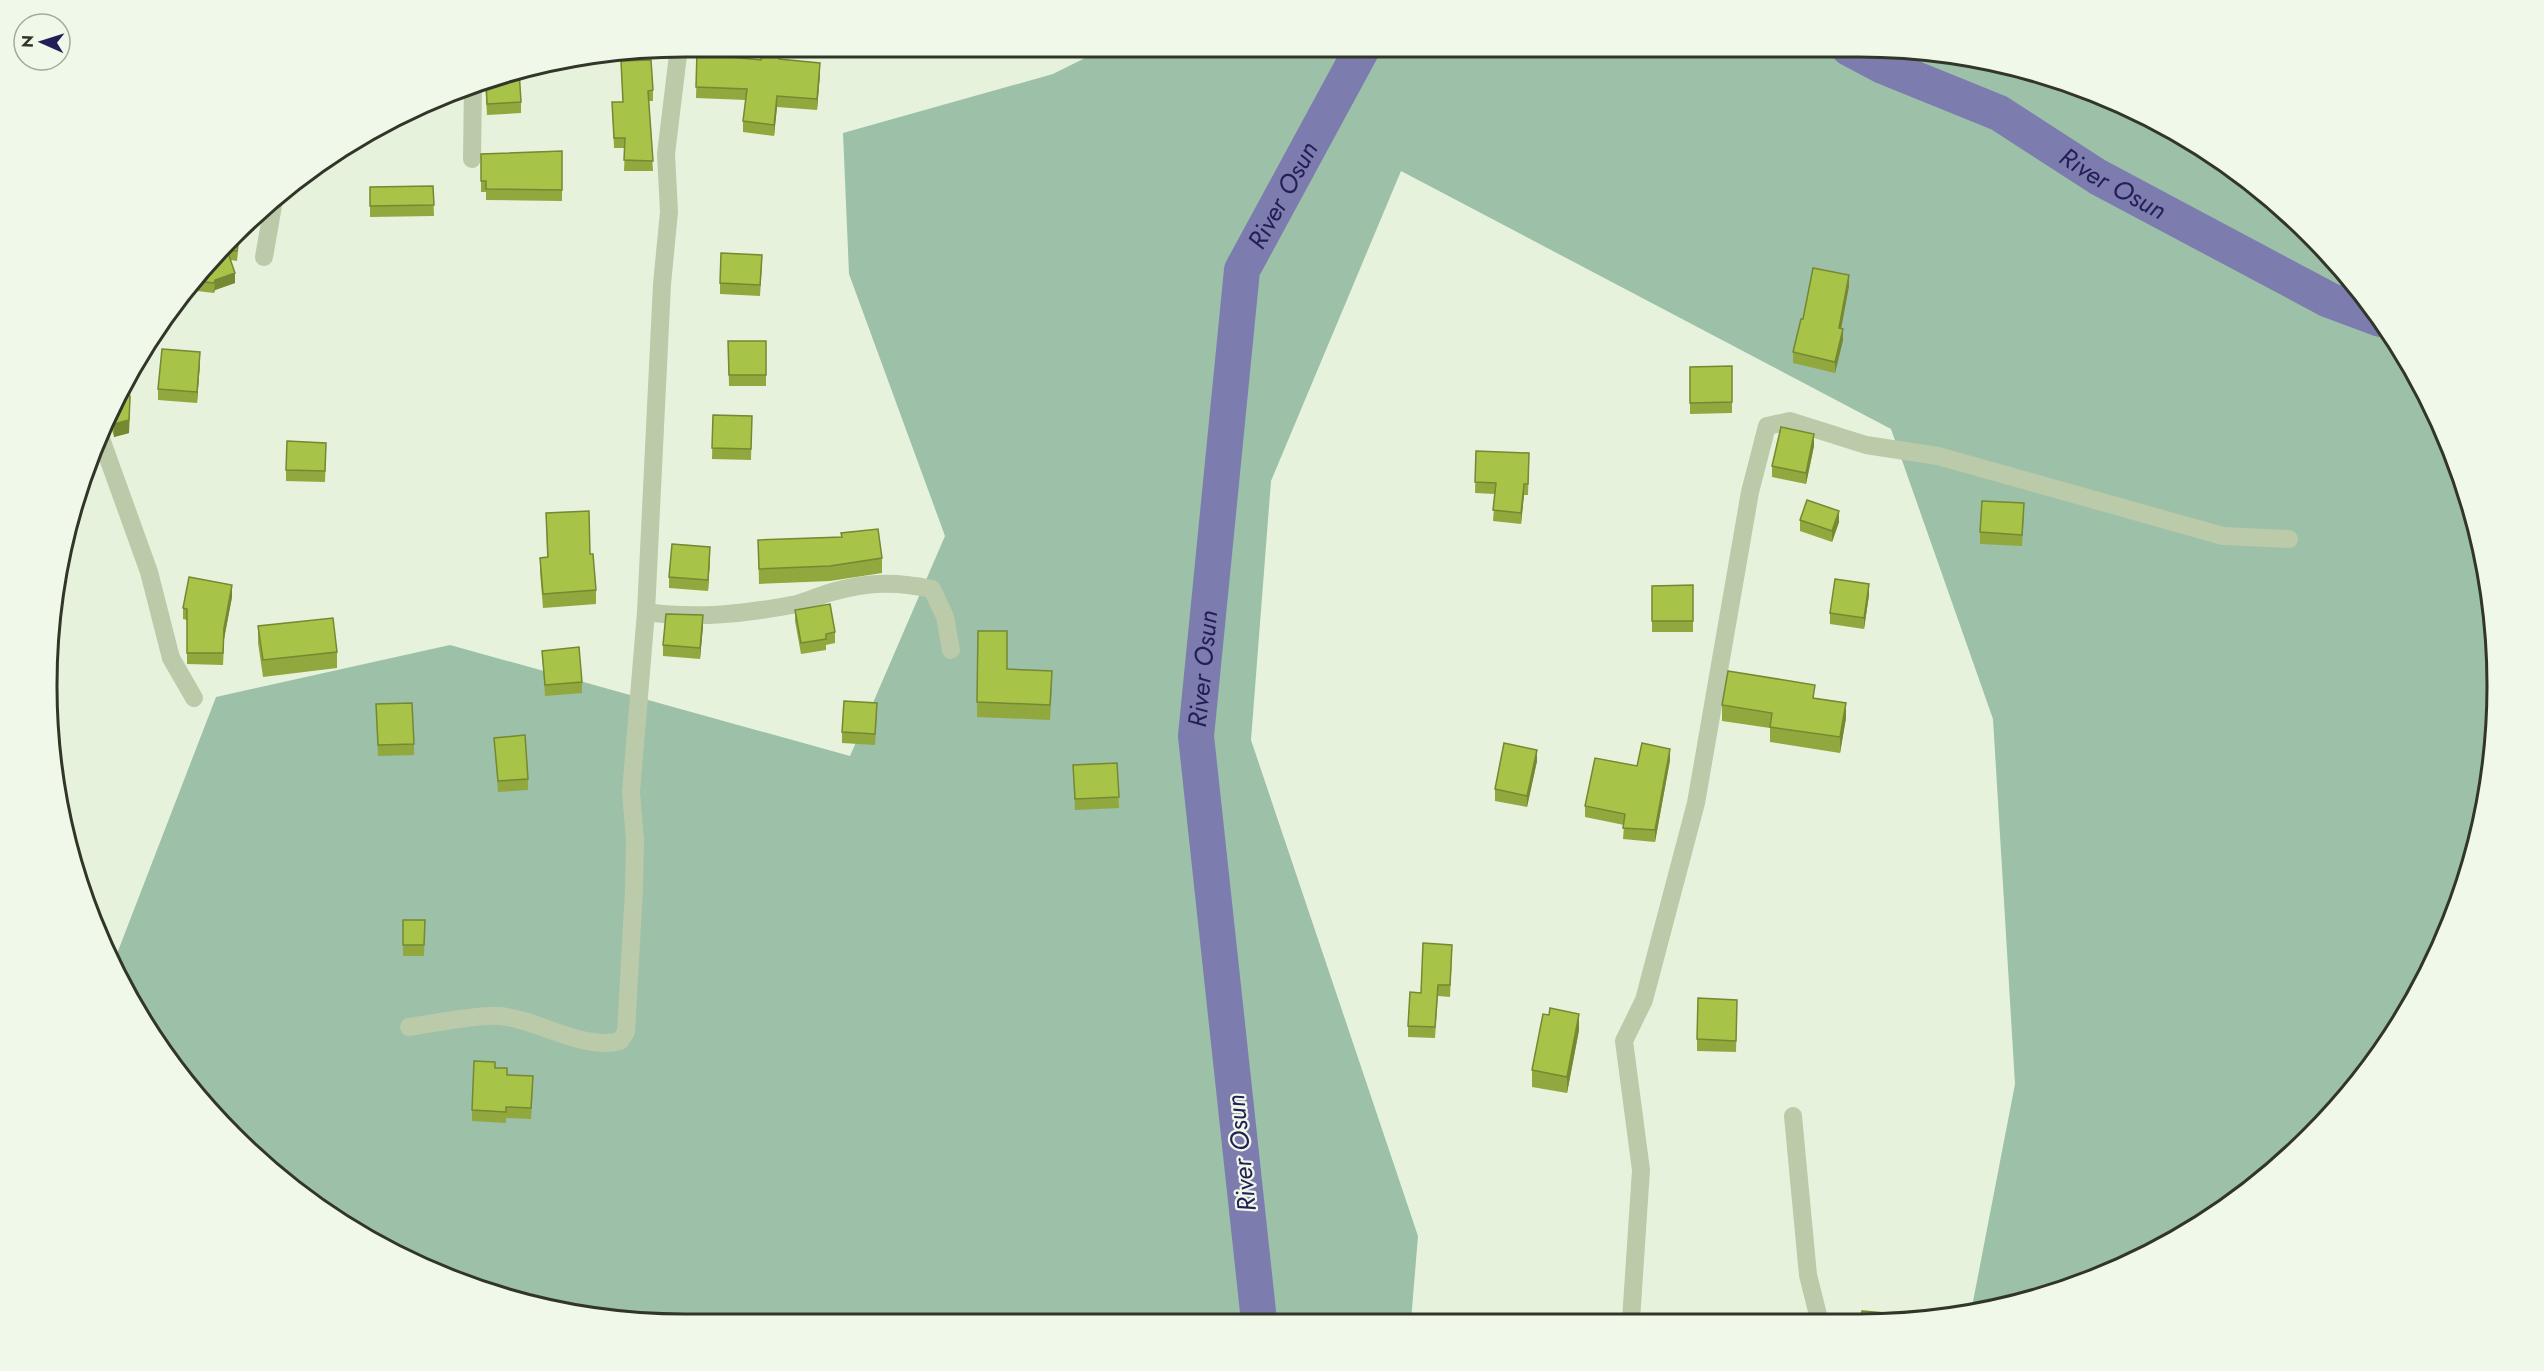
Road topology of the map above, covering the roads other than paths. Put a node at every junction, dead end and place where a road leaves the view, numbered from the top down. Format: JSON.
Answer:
{"nodes":[{"id":1,"x":679,"y":57,"type":"edge"},
{"id":2,"x":473,"y":94,"type":"edge"},
{"id":3,"x":472,"y":159,"type":"dead end"},
{"id":4,"x":272,"y":212,"type":"edge"},
{"id":5,"x":264,"y":256,"type":"dead end"},
{"id":6,"x":104,"y":447,"type":"edge"},
{"id":7,"x":2289,"y":539,"type":"dead end"},
{"id":8,"x":646,"y":612,"type":"junction"},
{"id":9,"x":951,"y":650,"type":"dead end"},
{"id":10,"x":194,"y":699,"type":"dead end"},
{"id":11,"x":409,"y":1027,"type":"dead end"},
{"id":12,"x":1793,"y":1116,"type":"dead end"},
{"id":13,"x":1631,"y":1314,"type":"edge"},
{"id":14,"x":1819,"y":1314,"type":"edge"}],
"edges":[{"from":1,"to":8,"type":"street"},
{"from":2,"to":3,"type":"street"},
{"from":4,"to":5,"type":"street"},
{"from":6,"to":10,"type":"street"},
{"from":7,"to":13,"type":"street"},
{"from":8,"to":9,"type":"street"},
{"from":8,"to":11,"type":"street"},
{"from":12,"to":14,"type":"street"}]}
